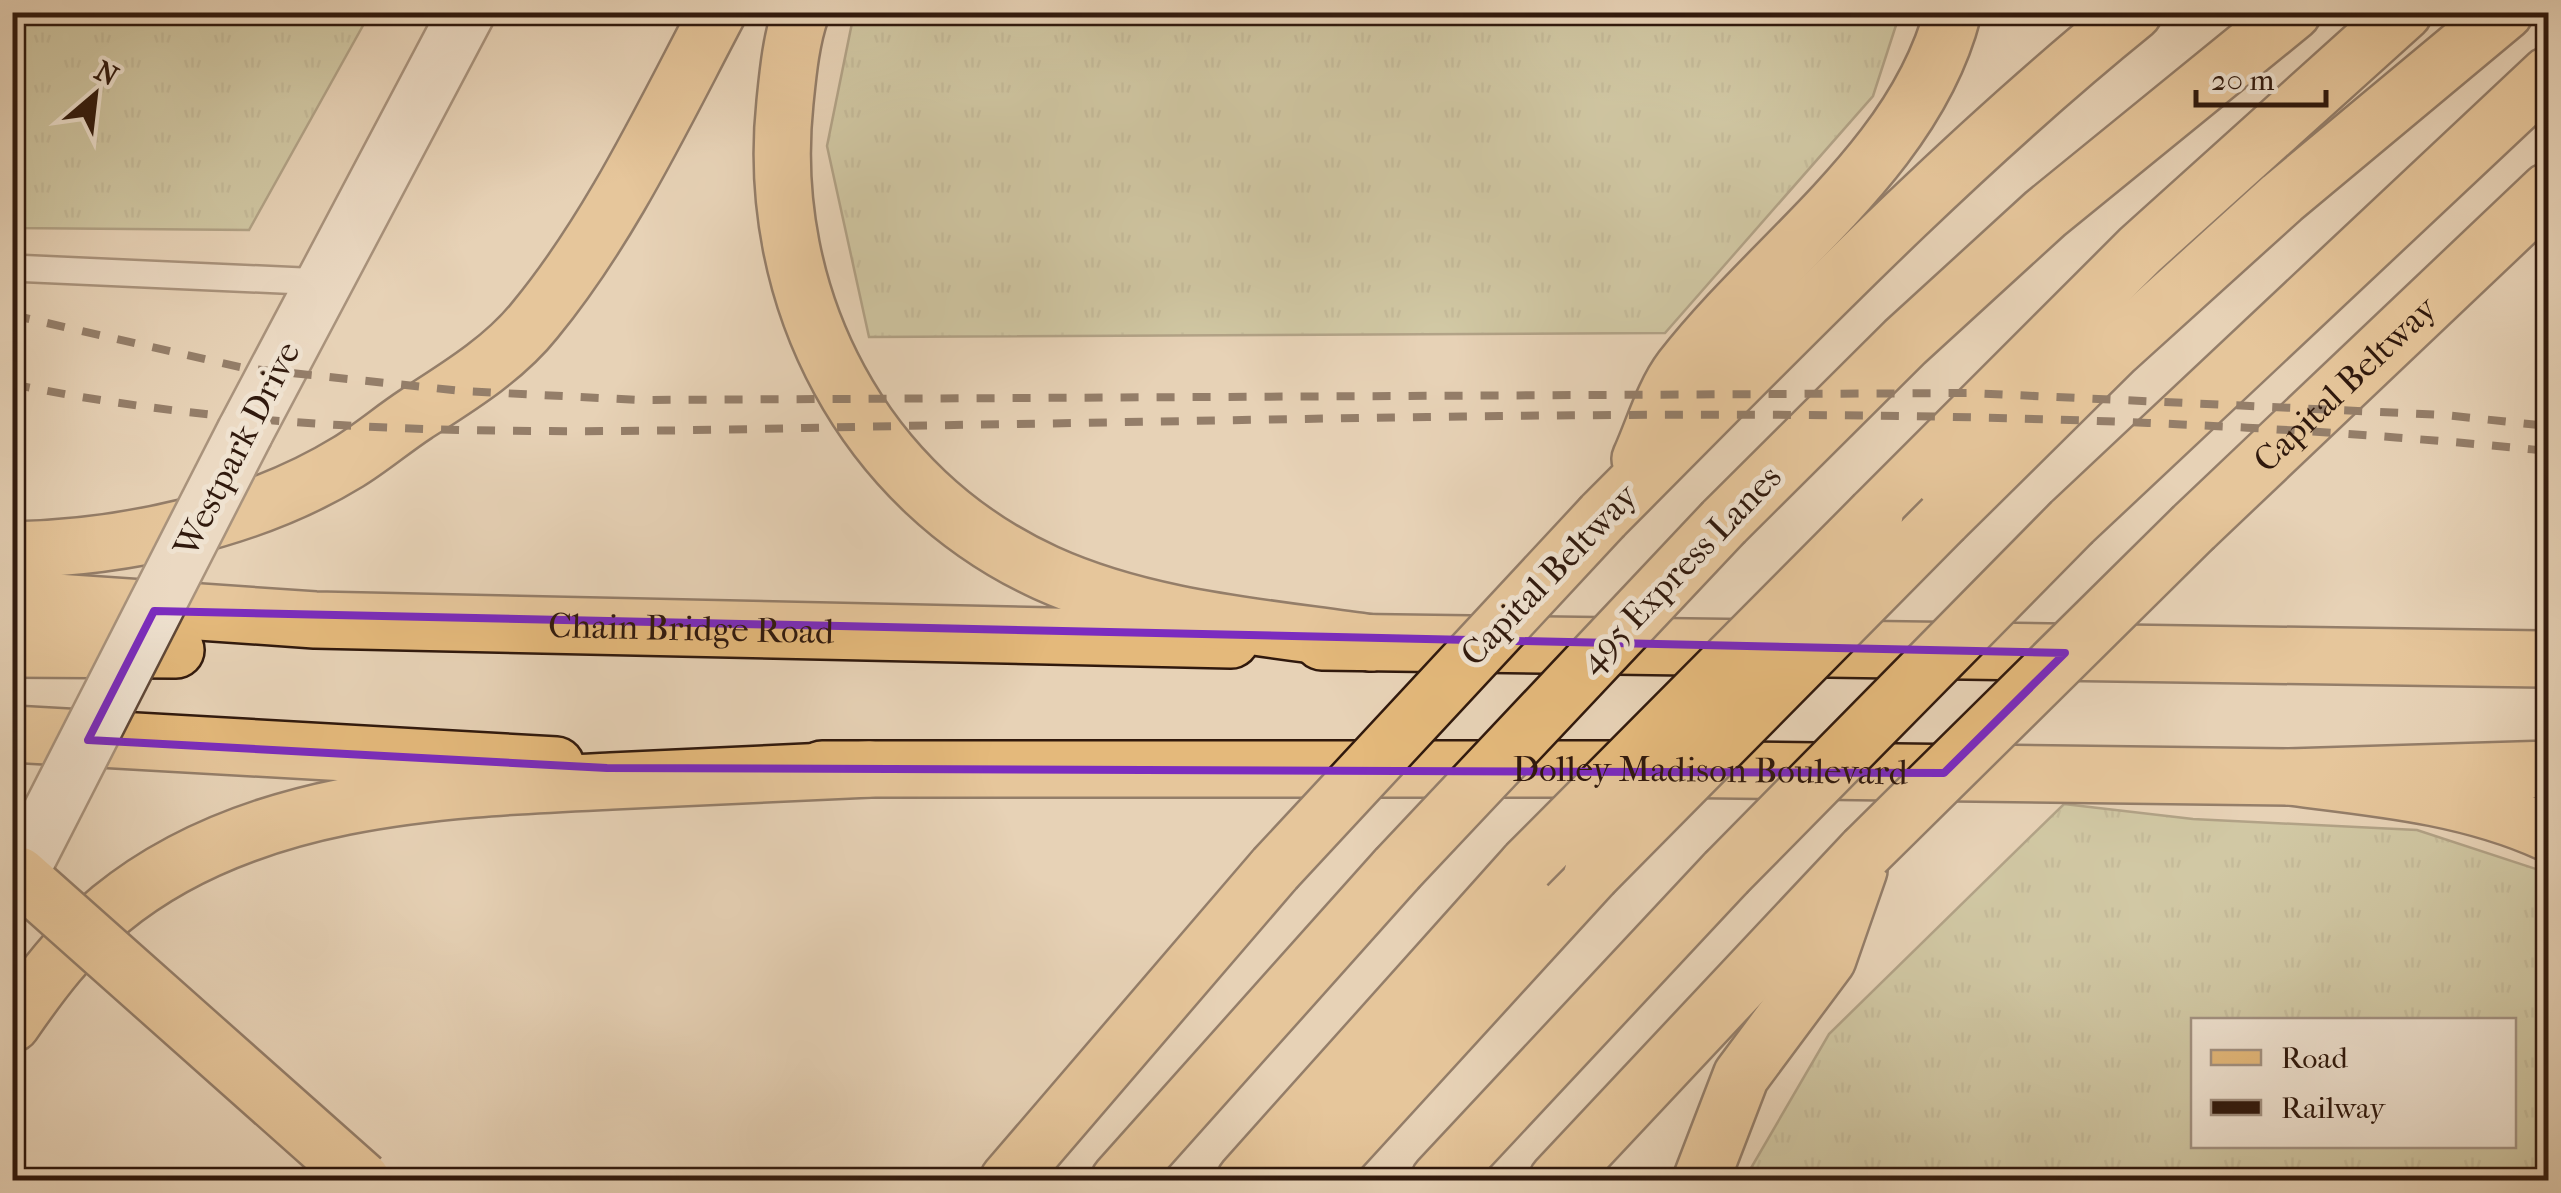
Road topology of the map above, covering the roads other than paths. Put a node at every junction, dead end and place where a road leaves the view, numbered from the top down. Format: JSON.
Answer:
{"nodes":[{"id":1,"x":468,"y":12,"type":"edge"},
{"id":2,"x":718,"y":12,"type":"edge"},
{"id":3,"x":801,"y":12,"type":"edge"},
{"id":4,"x":1953,"y":12,"type":"edge"},
{"id":5,"x":2134,"y":12,"type":"edge"},
{"id":6,"x":2293,"y":12,"type":"edge"},
{"id":7,"x":2404,"y":12,"type":"edge"},
{"id":8,"x":2505,"y":12,"type":"edge"},
{"id":9,"x":2548,"y":75,"type":"edge"},
{"id":10,"x":2548,"y":191,"type":"edge"},
{"id":11,"x":12,"y":268,"type":"edge"},
{"id":12,"x":324,"y":282,"type":"junction"},
{"id":13,"x":1613,"y":507,"type":"junction"},
{"id":14,"x":12,"y":550,"type":"edge"},
{"id":15,"x":12,"y":599,"type":"edge"},
{"id":16,"x":315,"y":620,"type":"junction"},
{"id":17,"x":1371,"y":643,"type":"junction"},
{"id":18,"x":12,"y":649,"type":"edge"},
{"id":19,"x":2548,"y":659,"type":"edge"},
{"id":20,"x":12,"y":734,"type":"edge"},
{"id":21,"x":870,"y":768,"type":"junction"},
{"id":22,"x":2548,"y":768,"type":"edge"},
{"id":23,"x":2289,"y":777,"type":"junction"},
{"id":24,"x":2548,"y":833,"type":"edge"},
{"id":25,"x":1855,"y":868,"type":"junction"},
{"id":26,"x":16,"y":882,"type":"edge"},
{"id":27,"x":12,"y":1024,"type":"edge"},
{"id":28,"x":362,"y":1180,"type":"edge"},
{"id":29,"x":1008,"y":1180,"type":"edge"},
{"id":30,"x":1120,"y":1180,"type":"edge"},
{"id":31,"x":1245,"y":1180,"type":"edge"},
{"id":32,"x":1312,"y":1180,"type":"edge"},
{"id":33,"x":1439,"y":1180,"type":"edge"},
{"id":34,"x":1558,"y":1180,"type":"edge"},
{"id":35,"x":1701,"y":1180,"type":"edge"}],
"edges":[{"from":1,"to":12,"type":"street","name":"Westpark Drive"},
{"from":2,"to":14,"type":"main road"},
{"from":3,"to":17,"type":"main road"},
{"from":4,"to":13,"type":"main road"},
{"from":5,"to":13,"type":"main road","name":"Capital Beltway"},
{"from":6,"to":30,"type":"main road","name":"495 Express Lanes","bridge":true},
{"from":7,"to":31,"type":"main road","bridge":true},
{"from":8,"to":32,"type":"main road","bridge":true},
{"from":9,"to":33,"type":"main road","bridge":true},
{"from":10,"to":25,"type":"main road","name":"Capital Beltway","bridge":true},
{"from":11,"to":12,"type":"lane"},
{"from":12,"to":26,"type":"street","name":"Westpark Drive","bridge":true},
{"from":13,"to":29,"type":"main road","name":"Capital Beltway","bridge":true},
{"from":15,"to":16,"type":"main road","name":"Chain Bridge Road"},
{"from":16,"to":17,"type":"main road","name":"Chain Bridge Road"},
{"from":16,"to":18,"type":"main road"},
{"from":17,"to":19,"type":"main road"},
{"from":20,"to":21,"type":"main road"},
{"from":21,"to":23,"type":"main road","name":"Dolley Madison Boulevard"},
{"from":21,"to":27,"type":"main road"},
{"from":22,"to":23,"type":"main road","name":"Dolley Madison Boulevard"},
{"from":23,"to":24,"type":"main road"},
{"from":25,"to":34,"type":"main road","name":"Capital Beltway"},
{"from":25,"to":35,"type":"main road"},
{"from":26,"to":28,"type":"main road","bridge":true}]}
